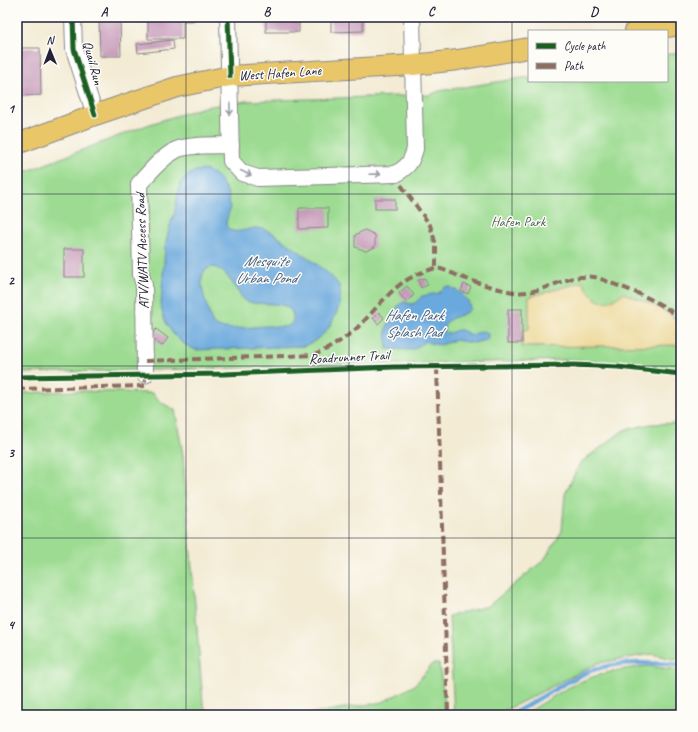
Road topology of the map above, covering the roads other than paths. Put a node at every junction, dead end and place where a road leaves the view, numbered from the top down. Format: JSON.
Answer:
{"nodes":[{"id":1,"x":73,"y":17,"type":"edge"},
{"id":2,"x":228,"y":17,"type":"edge"},
{"id":3,"x":412,"y":17,"type":"edge"},
{"id":4,"x":681,"y":25,"type":"edge"},
{"id":5,"x":639,"y":26,"type":"edge"},
{"id":6,"x":528,"y":48,"type":"edge"},
{"id":7,"x":413,"y":65,"type":"junction"},
{"id":8,"x":230,"y":76,"type":"junction"},
{"id":9,"x":95,"y":115,"type":"junction"},
{"id":10,"x":17,"y":144,"type":"edge"},
{"id":11,"x":231,"y":145,"type":"junction"},
{"id":12,"x":146,"y":375,"type":"dead end"}],
"edges":[{"from":1,"to":9,"type":"street","name":"Quail Run"},
{"from":2,"to":8,"type":"street"},
{"from":3,"to":7,"type":"street"},
{"from":4,"to":5,"type":"main road"},
{"from":6,"to":7,"type":"main road","name":"West Hafen Lane"},
{"from":7,"to":8,"type":"main road","name":"West Hafen Lane"},
{"from":11,"to":7,"type":"street","one_way":true},
{"from":8,"to":9,"type":"main road","name":"West Hafen Lane"},
{"from":8,"to":11,"type":"street","one_way":true},
{"from":9,"to":10,"type":"main road","name":"West Hafen Lane"},
{"from":11,"to":12,"type":"street","name":"ATV/WATV Access Road"}]}
